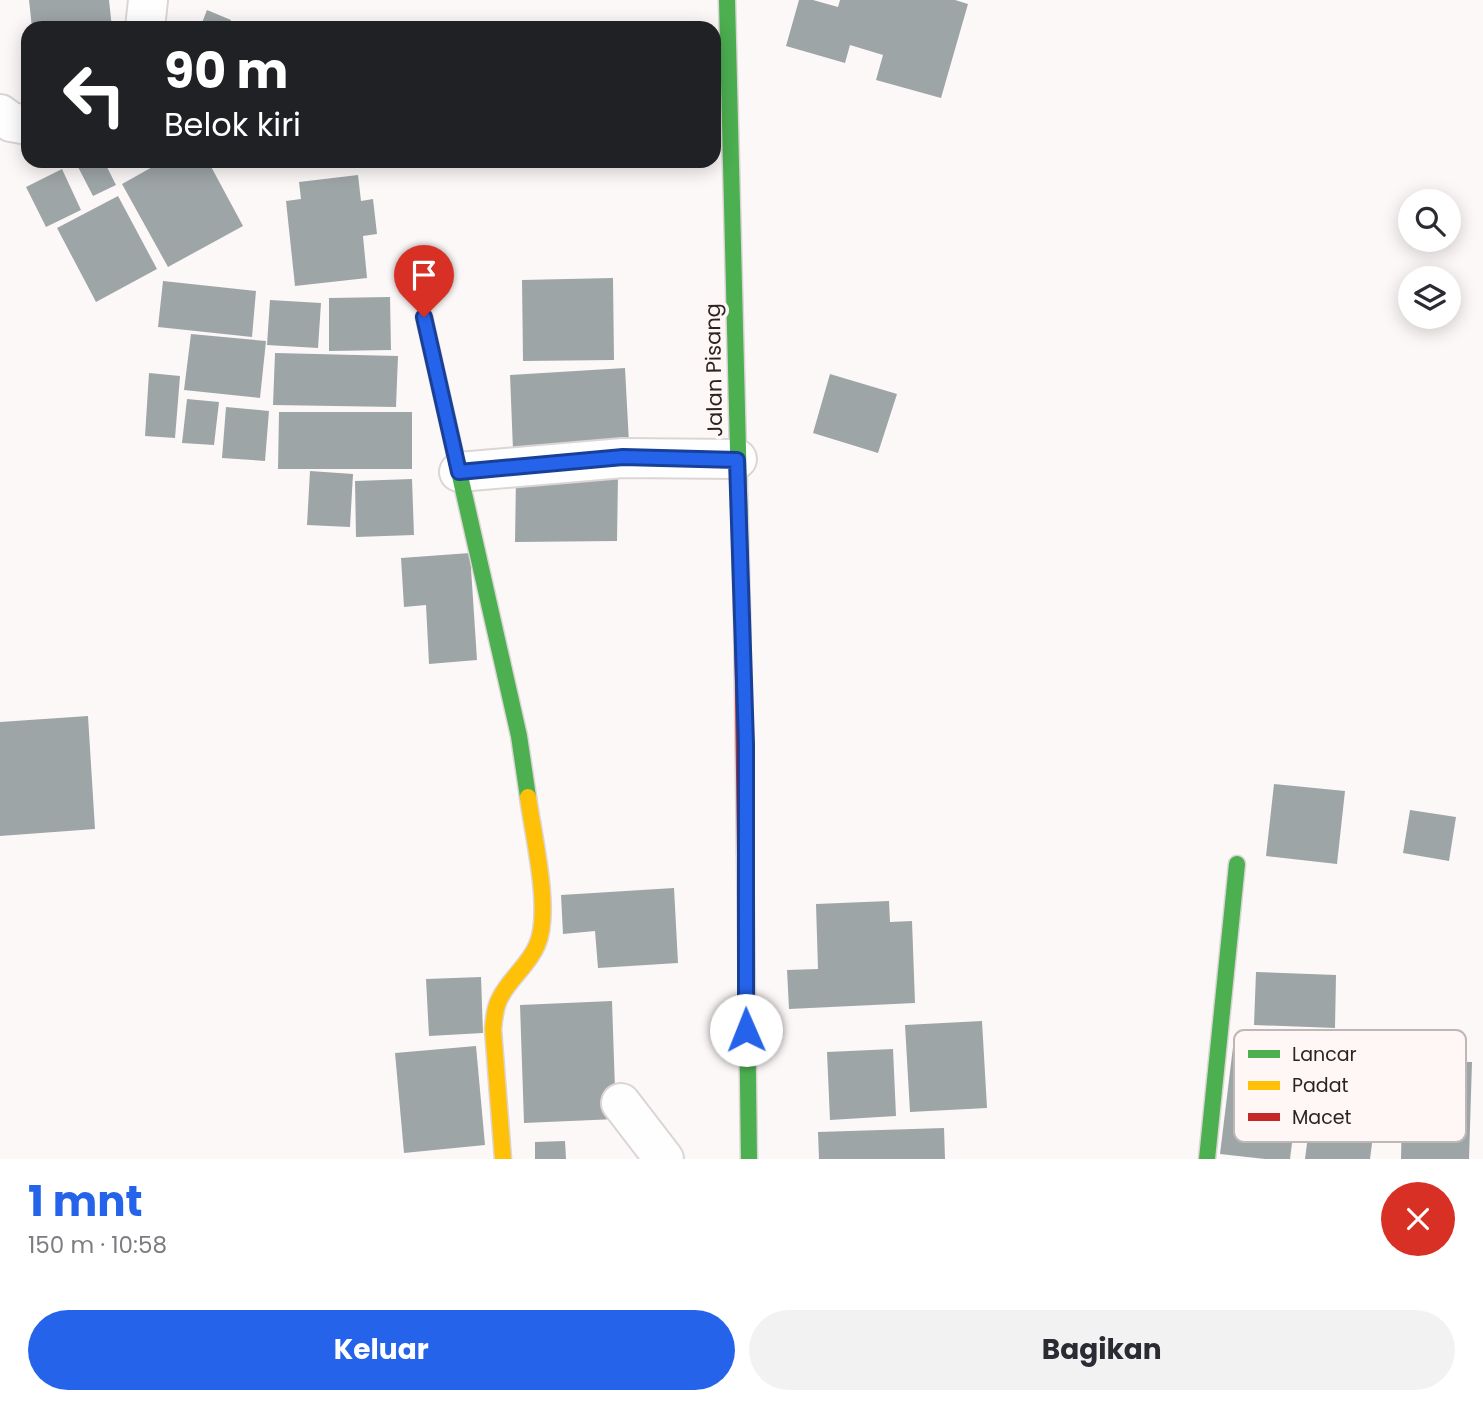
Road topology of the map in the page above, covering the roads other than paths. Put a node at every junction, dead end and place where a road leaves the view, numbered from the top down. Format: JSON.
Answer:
{"nodes":[{"id":1,"x":148,"y":0,"type":"edge"},
{"id":2,"x":727,"y":0,"type":"edge"},
{"id":3,"x":146,"y":21,"type":"edge"},
{"id":4,"x":722,"y":99,"type":"edge"},
{"id":5,"x":0,"y":114,"type":"edge"},
{"id":6,"x":21,"y":124,"type":"edge"},
{"id":7,"x":424,"y":317,"type":"dead end"},
{"id":8,"x":737,"y":460,"type":"junction"},
{"id":9,"x":459,"y":472,"type":"junction"},
{"id":10,"x":1237,"y":864,"type":"dead end"},
{"id":11,"x":621,"y":1103,"type":"dead end"},
{"id":12,"x":503,"y":1159,"type":"edge"},
{"id":13,"x":664,"y":1159,"type":"edge"},
{"id":14,"x":749,"y":1159,"type":"edge"},
{"id":15,"x":1207,"y":1159,"type":"edge"}],
"edges":[{"from":1,"to":3,"type":"street"},
{"from":2,"to":4,"type":"street","name":"Jalan Pisang"},
{"from":4,"to":8,"type":"street","name":"Jalan Pisang"},
{"from":5,"to":6,"type":"street"},
{"from":7,"to":9,"type":"street"},
{"from":8,"to":9,"type":"street"},
{"from":8,"to":14,"type":"street","name":"Jalan Pisang"},
{"from":9,"to":12,"type":"street"},
{"from":10,"to":15,"type":"street"},
{"from":11,"to":13,"type":"street"}]}
